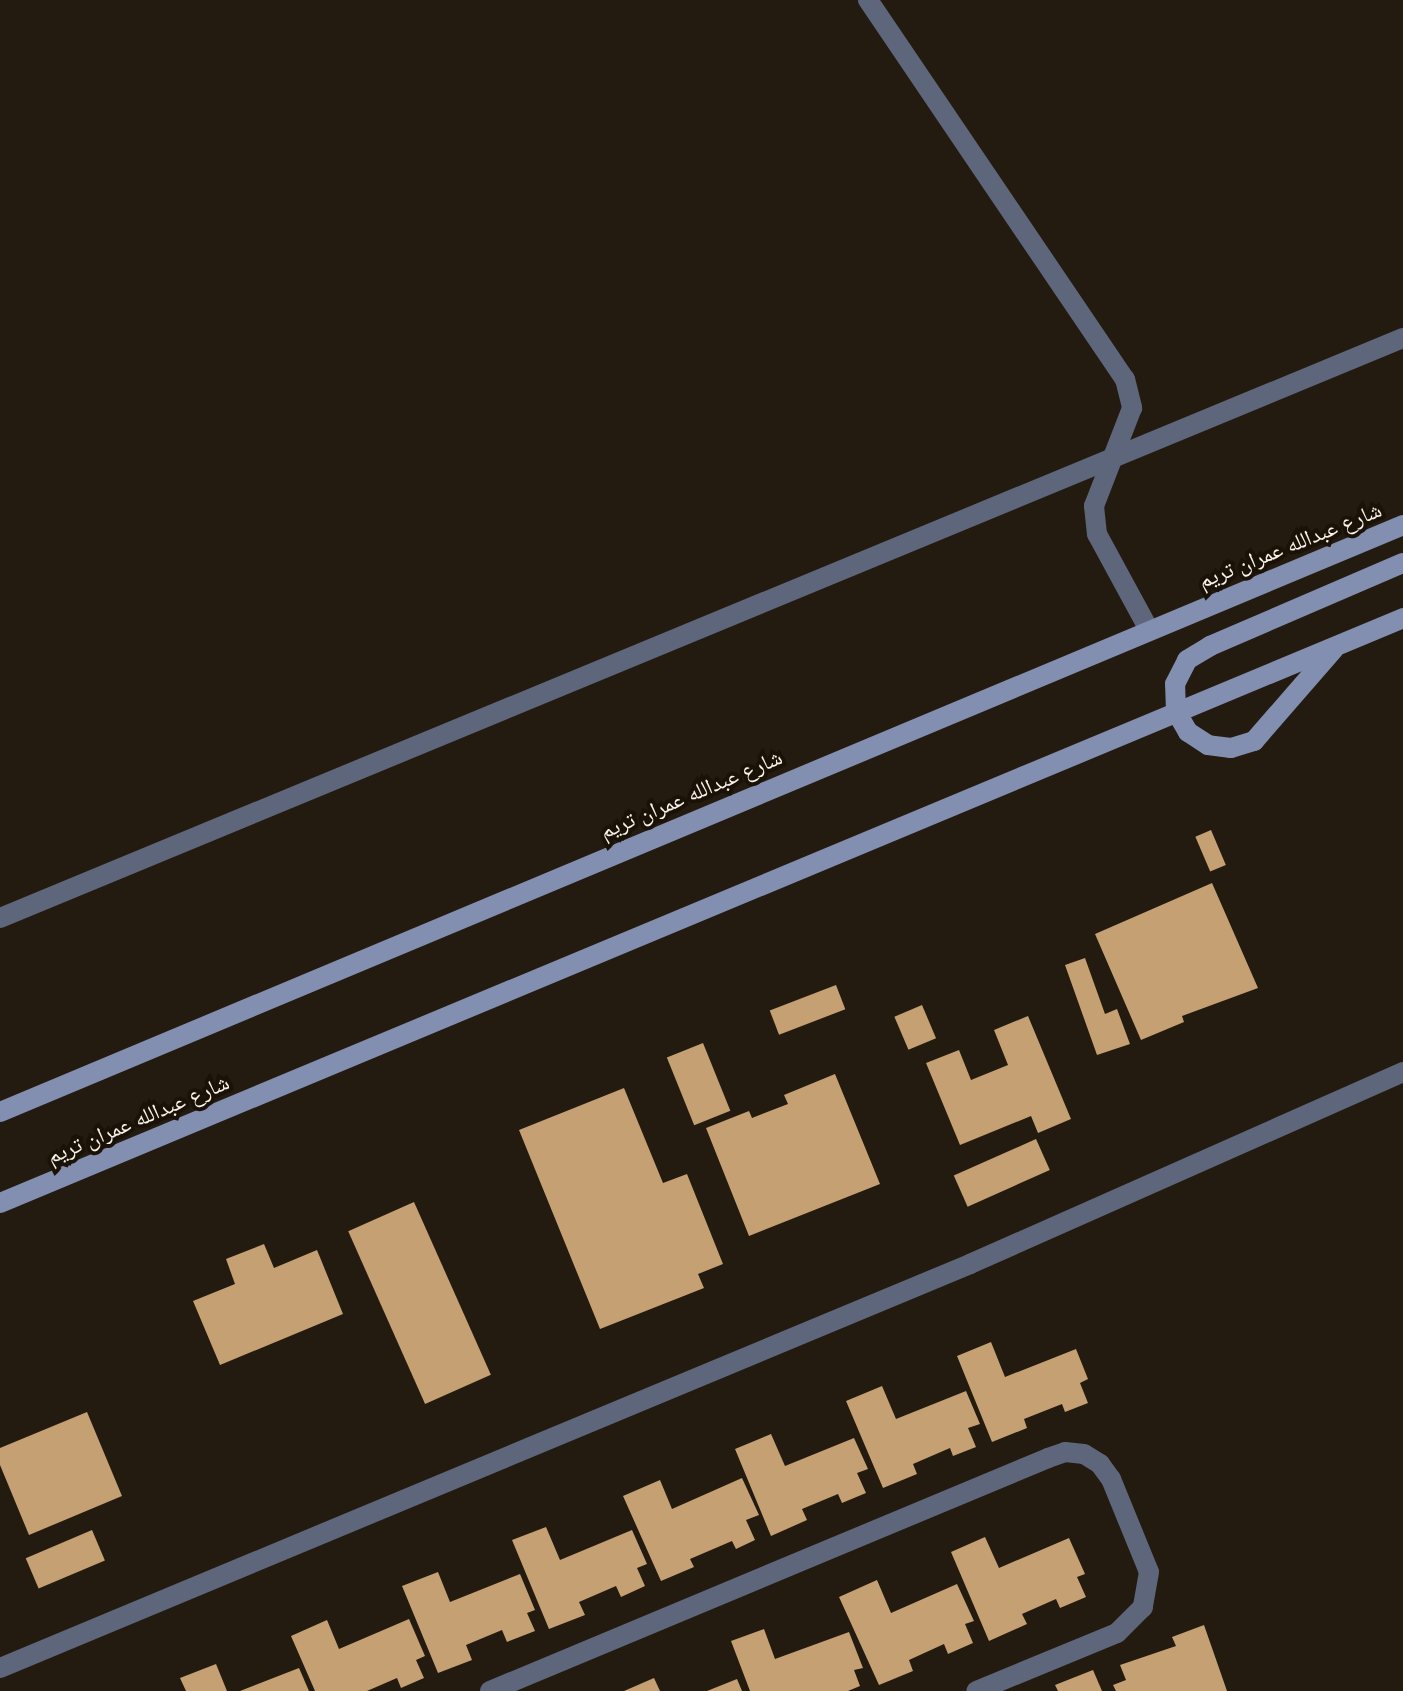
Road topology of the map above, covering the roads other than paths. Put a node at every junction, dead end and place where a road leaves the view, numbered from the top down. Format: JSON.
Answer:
{"nodes":[{"id":1,"x":868,"y":0,"type":"edge"},
{"id":2,"x":1403,"y":338,"type":"edge"},
{"id":3,"x":1116,"y":456,"type":"junction"},
{"id":4,"x":1403,"y":525,"type":"edge"},
{"id":5,"x":1403,"y":563,"type":"edge"},
{"id":6,"x":1403,"y":618,"type":"edge"},
{"id":7,"x":1148,"y":628,"type":"junction"},
{"id":8,"x":1338,"y":645,"type":"junction"},
{"id":9,"x":1176,"y":711,"type":"junction"},
{"id":10,"x":0,"y":918,"type":"edge"},
{"id":11,"x":1403,"y":1072,"type":"edge"},
{"id":12,"x":0,"y":1112,"type":"edge"},
{"id":13,"x":0,"y":1203,"type":"edge"},
{"id":14,"x":0,"y":1668,"type":"edge"},
{"id":15,"x":490,"y":1691,"type":"edge"},
{"id":16,"x":976,"y":1691,"type":"edge"}],
"edges":[{"from":1,"to":3,"type":"street"},
{"from":2,"to":3,"type":"street"},
{"from":3,"to":7,"type":"street"},
{"from":3,"to":10,"type":"street"},
{"from":4,"to":7,"type":"street","name":"شارع عبدالله عمران تريم"},
{"from":5,"to":9,"type":"street"},
{"from":6,"to":8,"type":"street","name":"شارع عبدالله عمران تريم"},
{"from":7,"to":12,"type":"street","name":"شارع عبدالله عمران تريم"},
{"from":8,"to":9,"type":"street","name":"شارع عبدالله عمران تريم"},
{"from":8,"to":9,"type":"street"},
{"from":9,"to":13,"type":"street","name":"شارع عبدالله عمران تريم"},
{"from":11,"to":14,"type":"street"},
{"from":15,"to":16,"type":"street"}]}
